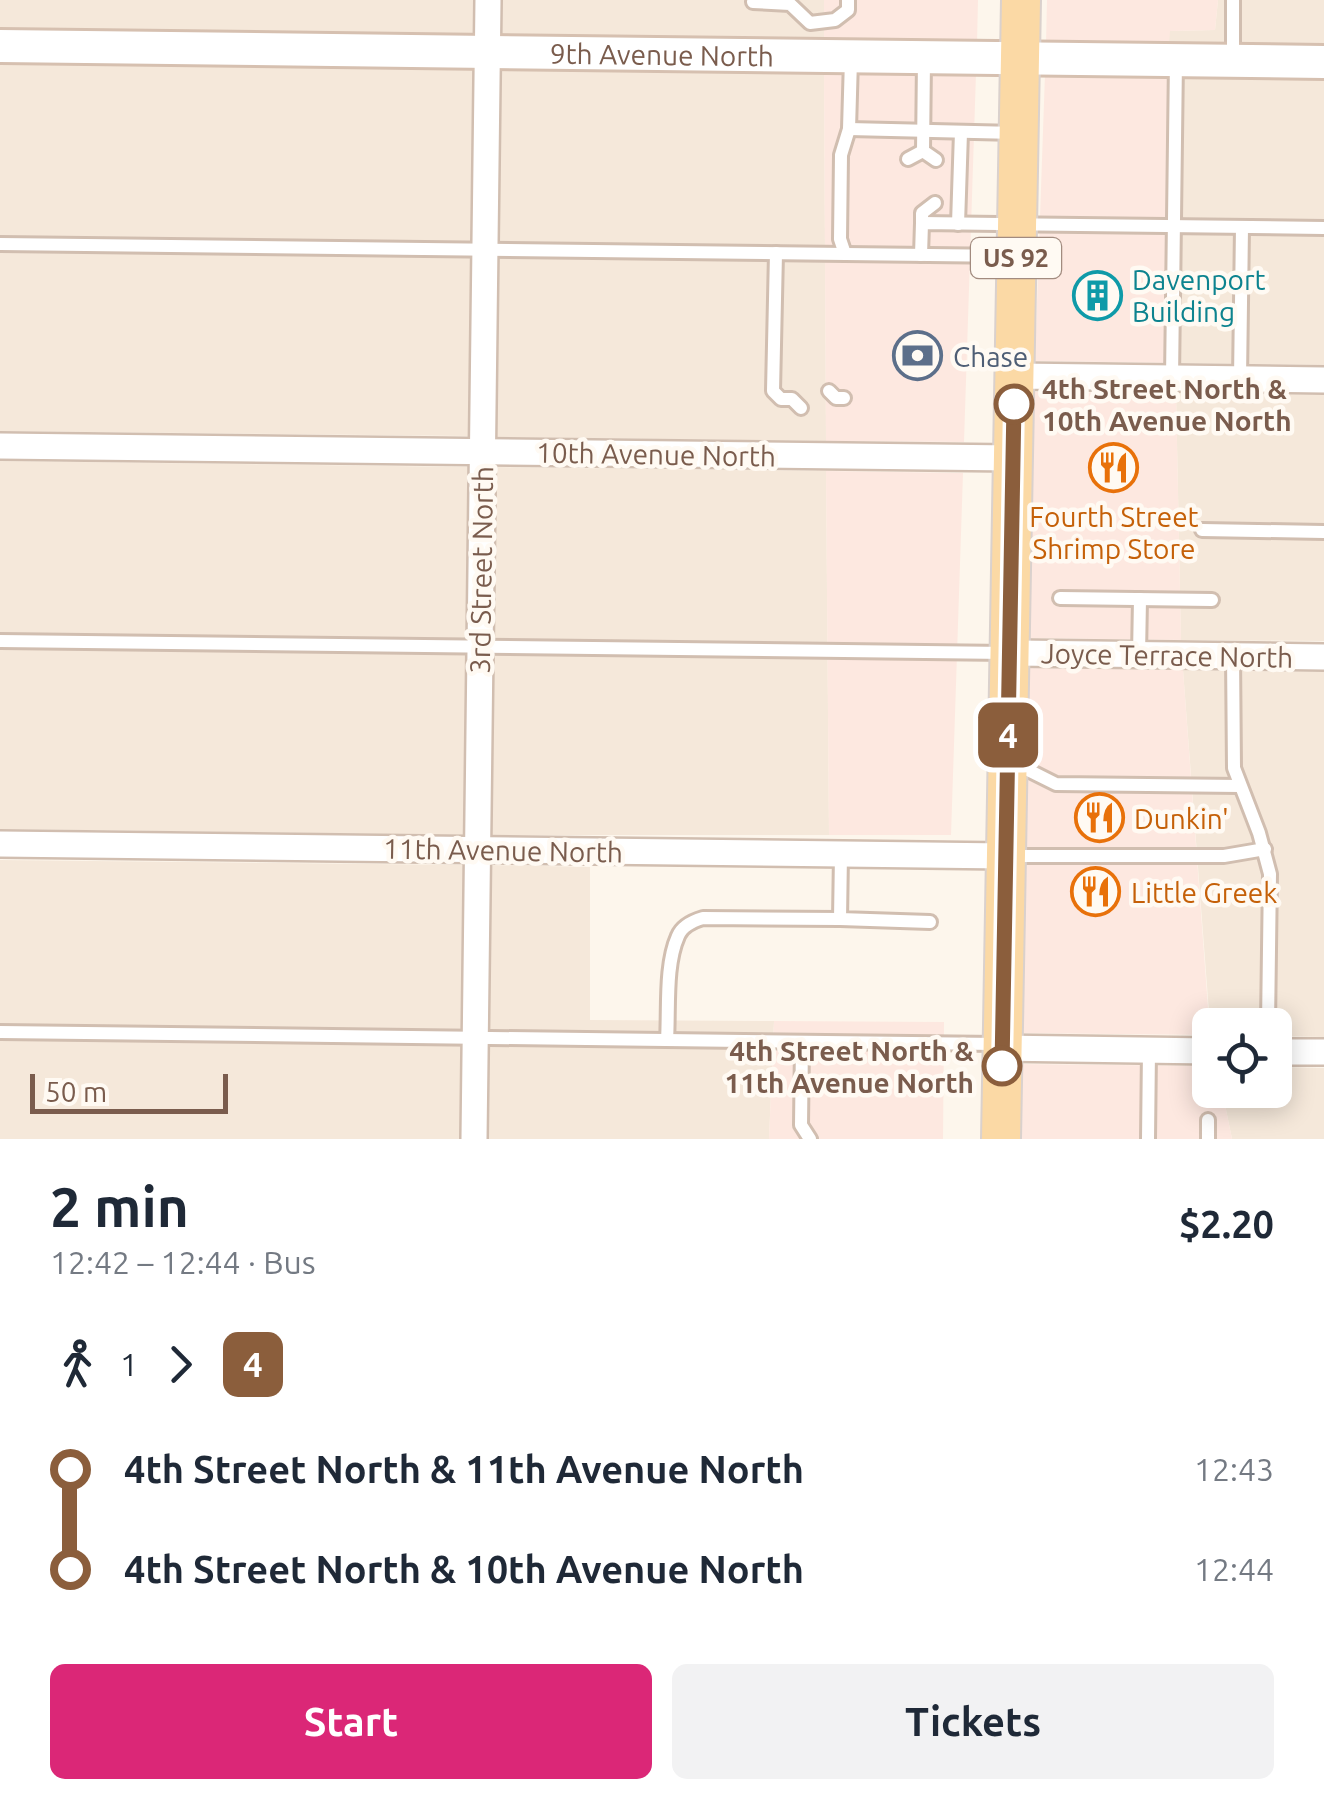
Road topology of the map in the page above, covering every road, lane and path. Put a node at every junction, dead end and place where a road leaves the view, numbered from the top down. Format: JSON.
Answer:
{"nodes":[{"id":1,"x":488,"y":0,"type":"edge"},
{"id":2,"x":848,"y":0,"type":"edge"},
{"id":3,"x":1021,"y":0,"type":"edge"},
{"id":4,"x":1233,"y":0,"type":"edge"},
{"id":5,"x":753,"y":2,"type":"dead end"},
{"id":6,"x":0,"y":46,"type":"edge"},
{"id":7,"x":487,"y":52,"type":"junction"},
{"id":8,"x":852,"y":56,"type":"junction"},
{"id":9,"x":924,"y":57,"type":"junction"},
{"id":10,"x":1020,"y":58,"type":"junction"},
{"id":11,"x":1176,"y":60,"type":"junction"},
{"id":12,"x":1232,"y":60,"type":"junction"},
{"id":13,"x":1324,"y":62,"type":"edge"},
{"id":14,"x":849,"y":129,"type":"junction"},
{"id":15,"x":922,"y":131,"type":"junction"},
{"id":16,"x":961,"y":132,"type":"junction"},
{"id":17,"x":1018,"y":133,"type":"junction"},
{"id":18,"x":922,"y":151,"type":"junction"},
{"id":19,"x":908,"y":159,"type":"dead end"},
{"id":20,"x":936,"y":160,"type":"dead end"},
{"id":21,"x":907,"y":202,"type":"dead end"},
{"id":22,"x":935,"y":203,"type":"dead end"},
{"id":23,"x":922,"y":218,"type":"junction"},
{"id":24,"x":958,"y":224,"type":"junction"},
{"id":25,"x":1174,"y":226,"type":"junction"},
{"id":26,"x":1242,"y":227,"type":"junction"},
{"id":27,"x":1324,"y":228,"type":"edge"},
{"id":28,"x":1016,"y":241,"type":"junction"},
{"id":29,"x":0,"y":244,"type":"edge"},
{"id":30,"x":485,"y":250,"type":"junction"},
{"id":31,"x":776,"y":253,"type":"junction"},
{"id":32,"x":845,"y":254,"type":"junction"},
{"id":33,"x":921,"y":255,"type":"junction"},
{"id":34,"x":1014,"y":376,"type":"junction"},
{"id":35,"x":1172,"y":378,"type":"junction"},
{"id":36,"x":1240,"y":379,"type":"junction"},
{"id":37,"x":1324,"y":380,"type":"edge"},
{"id":38,"x":798,"y":399,"type":"dead end"},
{"id":39,"x":0,"y":446,"type":"edge"},
{"id":40,"x":482,"y":452,"type":"junction"},
{"id":41,"x":1013,"y":458,"type":"junction"},
{"id":42,"x":1202,"y":530,"type":"dead end"},
{"id":43,"x":1324,"y":532,"type":"edge"},
{"id":44,"x":1060,"y":598,"type":"dead end"},
{"id":45,"x":1140,"y":599,"type":"junction"},
{"id":46,"x":1212,"y":600,"type":"dead end"},
{"id":47,"x":0,"y":641,"type":"edge"},
{"id":48,"x":480,"y":646,"type":"junction"},
{"id":49,"x":1010,"y":653,"type":"junction"},
{"id":50,"x":1139,"y":655,"type":"junction"},
{"id":51,"x":1234,"y":656,"type":"junction"},
{"id":52,"x":1324,"y":656,"type":"edge"},
{"id":53,"x":1008,"y":760,"type":"junction"},
{"id":54,"x":1240,"y":786,"type":"junction"},
{"id":55,"x":0,"y":844,"type":"edge"},
{"id":56,"x":1264,"y":849,"type":"junction"},
{"id":57,"x":478,"y":850,"type":"junction"},
{"id":58,"x":840,"y":854,"type":"junction"},
{"id":59,"x":1006,"y":856,"type":"junction"},
{"id":60,"x":840,"y":919,"type":"junction"},
{"id":61,"x":930,"y":922,"type":"dead end"},
{"id":62,"x":1268,"y":1008,"type":"edge"},
{"id":63,"x":0,"y":1032,"type":"edge"},
{"id":64,"x":476,"y":1038,"type":"junction"},
{"id":65,"x":667,"y":1040,"type":"junction"},
{"id":66,"x":802,"y":1042,"type":"junction"},
{"id":67,"x":1003,"y":1046,"type":"junction"},
{"id":68,"x":1149,"y":1050,"type":"junction"},
{"id":69,"x":1192,"y":1051,"type":"edge"},
{"id":70,"x":1292,"y":1052,"type":"edge"},
{"id":71,"x":1324,"y":1052,"type":"edge"},
{"id":72,"x":1208,"y":1120,"type":"dead end"},
{"id":73,"x":474,"y":1139,"type":"edge"},
{"id":74,"x":810,"y":1139,"type":"edge"},
{"id":75,"x":1001,"y":1139,"type":"edge"},
{"id":76,"x":1148,"y":1139,"type":"edge"},
{"id":77,"x":1208,"y":1139,"type":"edge"}],
"edges":[{"from":1,"to":7,"type":"street","name":"3rd Street North"},
{"from":2,"to":5,"type":"lane"},
{"from":3,"to":10,"type":"main road","number":"US 92"},
{"from":4,"to":12,"type":"lane"},
{"from":6,"to":7,"type":"street","name":"9th Avenue North"},
{"from":7,"to":8,"type":"street","name":"9th Avenue North"},
{"from":7,"to":30,"type":"street","name":"3rd Street North"},
{"from":8,"to":9,"type":"street","name":"9th Avenue North"},
{"from":8,"to":14,"type":"lane"},
{"from":9,"to":10,"type":"street","name":"9th Avenue North"},
{"from":9,"to":15,"type":"lane"},
{"from":10,"to":11,"type":"street","name":"9th Avenue North"},
{"from":10,"to":17,"type":"main road","number":"US 92"},
{"from":11,"to":12,"type":"street","name":"9th Avenue North"},
{"from":11,"to":25,"type":"lane"},
{"from":12,"to":13,"type":"street","name":"9th Avenue North"},
{"from":14,"to":15,"type":"lane"},
{"from":14,"to":32,"type":"lane"},
{"from":15,"to":16,"type":"lane"},
{"from":15,"to":18,"type":"lane"},
{"from":16,"to":17,"type":"lane"},
{"from":16,"to":24,"type":"lane"},
{"from":17,"to":28,"type":"main road","number":"US 92"},
{"from":18,"to":19,"type":"lane"},
{"from":18,"to":20,"type":"lane"},
{"from":21,"to":23,"type":"lane"},
{"from":22,"to":23,"type":"lane"},
{"from":23,"to":24,"type":"lane"},
{"from":23,"to":33,"type":"lane"},
{"from":24,"to":28,"type":"lane"},
{"from":25,"to":26,"type":"lane"},
{"from":25,"to":28,"type":"lane"},
{"from":25,"to":35,"type":"lane"},
{"from":26,"to":27,"type":"lane"},
{"from":26,"to":36,"type":"lane"},
{"from":28,"to":33,"type":"lane"},
{"from":28,"to":34,"type":"main road","number":"US 92"},
{"from":29,"to":30,"type":"lane"},
{"from":30,"to":31,"type":"lane"},
{"from":30,"to":40,"type":"street","name":"3rd Street North"},
{"from":31,"to":32,"type":"lane"},
{"from":31,"to":38,"type":"lane"},
{"from":32,"to":33,"type":"lane"},
{"from":34,"to":35,"type":"street"},
{"from":34,"to":41,"type":"main road","number":"US 92"},
{"from":35,"to":36,"type":"street"},
{"from":36,"to":37,"type":"street"},
{"from":39,"to":40,"type":"street","name":"10th Avenue North"},
{"from":40,"to":41,"type":"street","name":"10th Avenue North"},
{"from":40,"to":48,"type":"street","name":"3rd Street North"},
{"from":41,"to":49,"type":"main road","number":"US 92"},
{"from":42,"to":43,"type":"lane"},
{"from":44,"to":45,"type":"lane"},
{"from":45,"to":46,"type":"lane"},
{"from":45,"to":50,"type":"lane"},
{"from":47,"to":48,"type":"lane"},
{"from":48,"to":49,"type":"lane"},
{"from":48,"to":57,"type":"street","name":"3rd Street North"},
{"from":49,"to":50,"type":"street","name":"Joyce Terrace North"},
{"from":49,"to":53,"type":"main road","number":"US 92"},
{"from":50,"to":51,"type":"street","name":"Joyce Terrace North"},
{"from":51,"to":52,"type":"street","name":"Joyce Terrace North"},
{"from":51,"to":54,"type":"lane"},
{"from":53,"to":54,"type":"lane"},
{"from":53,"to":59,"type":"main road","number":"US 92"},
{"from":54,"to":56,"type":"lane"},
{"from":55,"to":57,"type":"street","name":"11th Avenue North"},
{"from":56,"to":59,"type":"lane"},
{"from":56,"to":62,"type":"lane"},
{"from":57,"to":58,"type":"street","name":"11th Avenue North"},
{"from":57,"to":64,"type":"street","name":"3rd Street North"},
{"from":58,"to":59,"type":"street","name":"11th Avenue North"},
{"from":58,"to":60,"type":"lane"},
{"from":59,"to":67,"type":"main road","number":"US 92"},
{"from":60,"to":61,"type":"lane"},
{"from":60,"to":65,"type":"lane"},
{"from":63,"to":64,"type":"lane"},
{"from":64,"to":65,"type":"lane"},
{"from":64,"to":73,"type":"street","name":"3rd Street North"},
{"from":65,"to":66,"type":"lane"},
{"from":66,"to":67,"type":"lane"},
{"from":66,"to":74,"type":"lane"},
{"from":67,"to":68,"type":"street"},
{"from":67,"to":75,"type":"main road","number":"US 92"},
{"from":68,"to":69,"type":"street"},
{"from":68,"to":76,"type":"lane"},
{"from":70,"to":71,"type":"street"},
{"from":72,"to":77,"type":"lane"}]}
